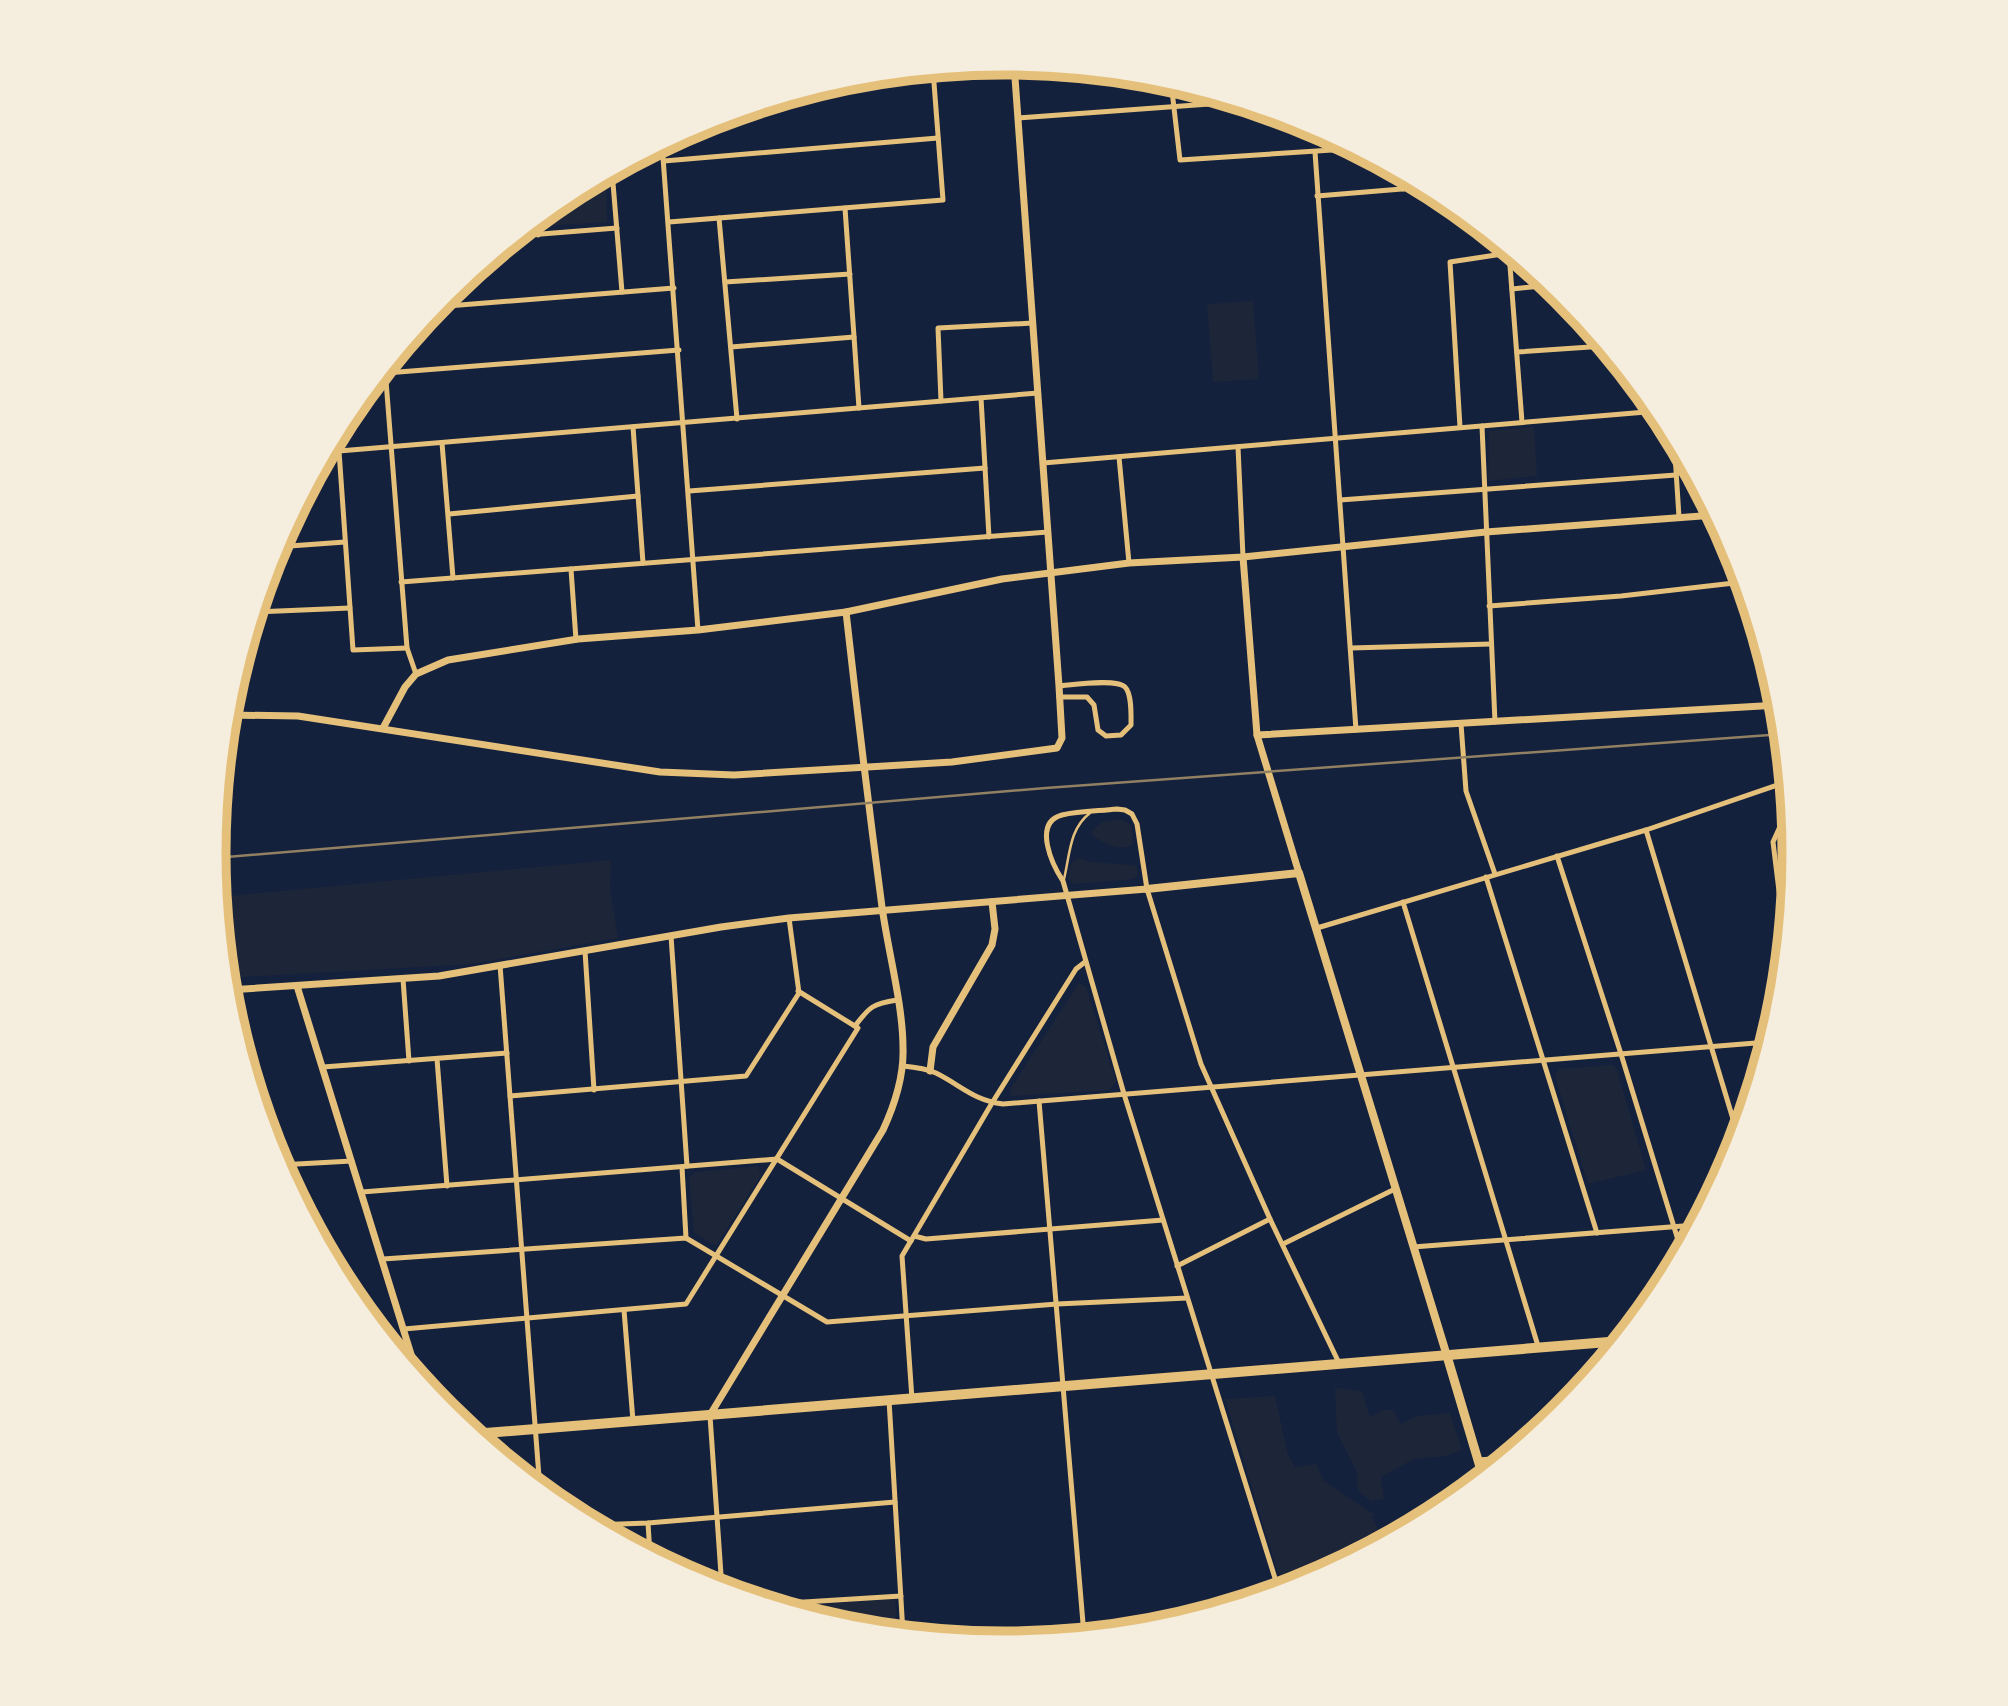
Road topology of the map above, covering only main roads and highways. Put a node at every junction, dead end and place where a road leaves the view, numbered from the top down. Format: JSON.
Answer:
{"nodes":[{"id":1,"x":1147,"y":889,"type":"road end"},
{"id":2,"x":1609,"y":1341,"type":"edge"},
{"id":3,"x":1447,"y":1356,"type":"junction"},
{"id":4,"x":485,"y":1433,"type":"edge"},
{"id":5,"x":1480,"y":1467,"type":"edge"}],
"edges":[{"from":1,"to":3,"type":"main road"},
{"from":2,"to":3,"type":"highway"},
{"from":3,"to":4,"type":"highway"},
{"from":3,"to":5,"type":"main road"}]}
